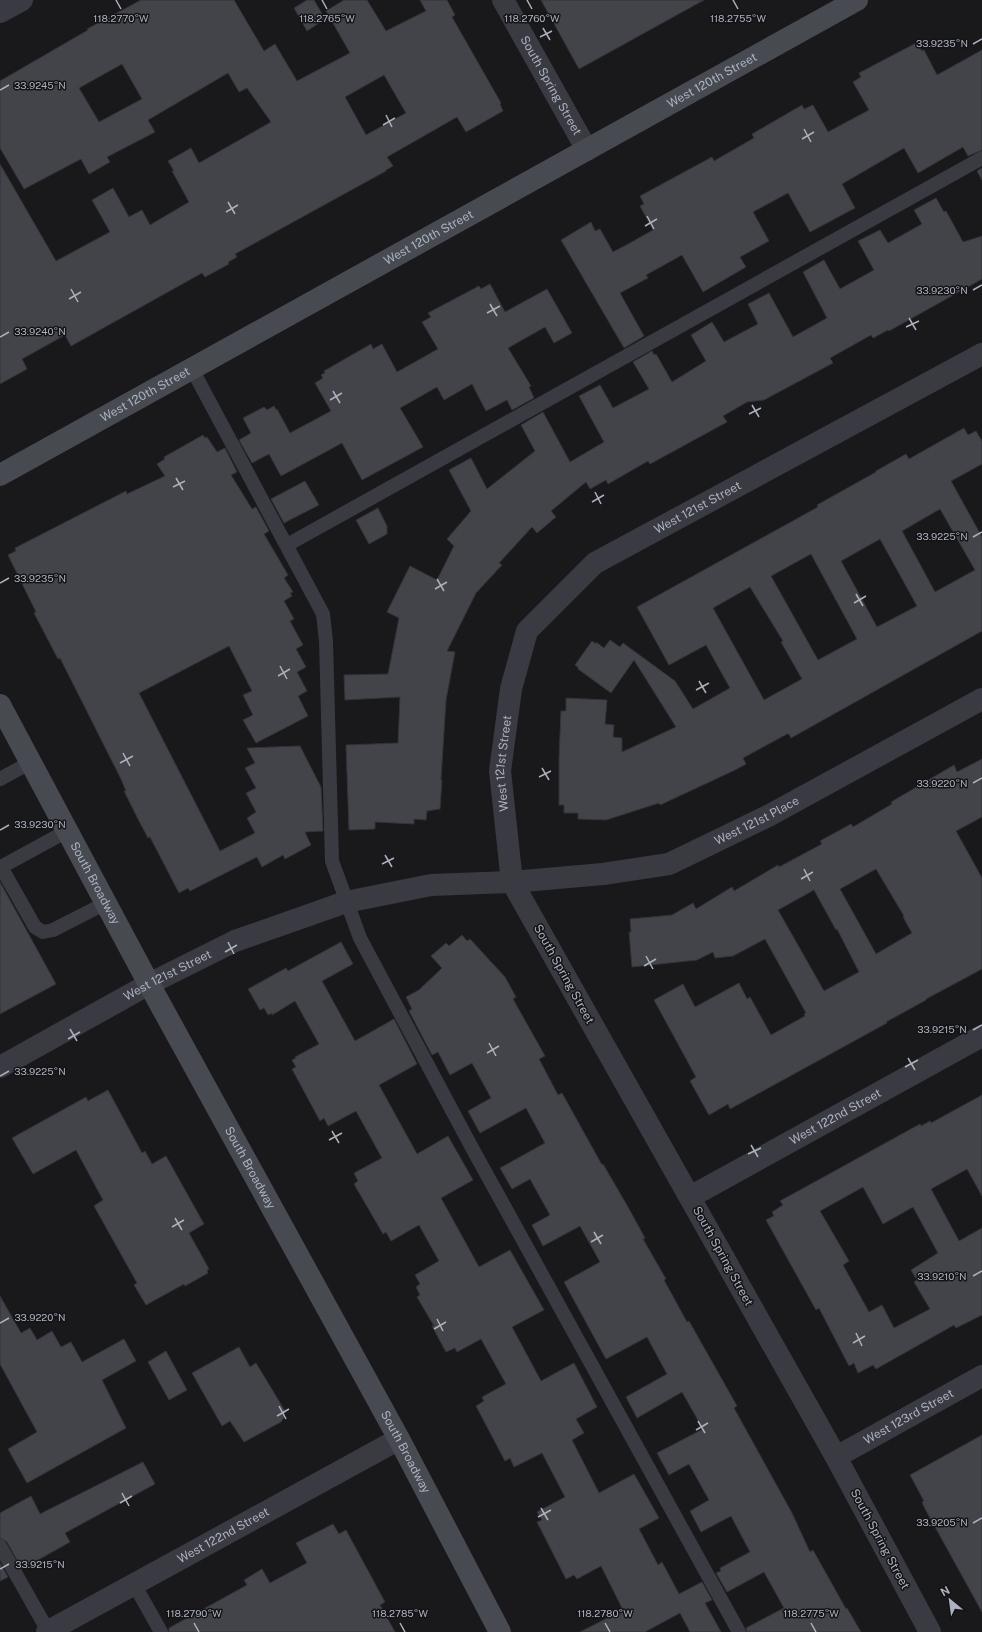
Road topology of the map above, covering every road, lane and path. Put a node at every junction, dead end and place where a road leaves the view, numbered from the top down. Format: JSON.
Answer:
{"nodes":[{"id":1,"x":22,"y":0,"type":"edge"},
{"id":2,"x":504,"y":0,"type":"edge"},
{"id":3,"x":857,"y":0,"type":"edge"},
{"id":4,"x":0,"y":12,"type":"edge"},
{"id":5,"x":587,"y":150,"type":"junction"},
{"id":6,"x":982,"y":158,"type":"edge"},
{"id":7,"x":982,"y":354,"type":"edge"},
{"id":8,"x":192,"y":369,"type":"junction"},
{"id":9,"x":0,"y":475,"type":"edge"},
{"id":10,"x":287,"y":545,"type":"junction"},
{"id":11,"x":982,"y":699,"type":"edge"},
{"id":12,"x":0,"y":704,"type":"edge"},
{"id":13,"x":31,"y":762,"type":"junction"},
{"id":14,"x":0,"y":779,"type":"edge"},
{"id":15,"x":67,"y":831,"type":"junction"},
{"id":16,"x":1,"y":866,"type":"edge"},
{"id":17,"x":512,"y":882,"type":"junction"},
{"id":18,"x":346,"y":902,"type":"junction"},
{"id":19,"x":106,"y":903,"type":"junction"},
{"id":20,"x":149,"y":984,"type":"junction"},
{"id":21,"x":982,"y":1036,"type":"edge"},
{"id":22,"x":0,"y":1067,"type":"edge"},
{"id":23,"x":690,"y":1197,"type":"junction"},
{"id":24,"x":982,"y":1376,"type":"edge"},
{"id":25,"x":400,"y":1439,"type":"junction"},
{"id":26,"x":836,"y":1457,"type":"junction"},
{"id":27,"x":0,"y":1546,"type":"edge"},
{"id":28,"x":134,"y":1584,"type":"junction"},
{"id":29,"x":47,"y":1632,"type":"edge"},
{"id":30,"x":161,"y":1632,"type":"edge"},
{"id":31,"x":500,"y":1632,"type":"edge"},
{"id":32,"x":739,"y":1632,"type":"edge"},
{"id":33,"x":930,"y":1632,"type":"edge"}],
"edges":[{"from":1,"to":4,"type":"street"},
{"from":2,"to":5,"type":"street","name":"South Spring Street"},
{"from":3,"to":5,"type":"main road","name":"West 120th Street"},
{"from":5,"to":8,"type":"main road","name":"West 120th Street"},
{"from":6,"to":10,"type":"lane"},
{"from":7,"to":17,"type":"street","name":"West 121st Street"},
{"from":8,"to":9,"type":"main road","name":"West 120th Street"},
{"from":8,"to":10,"type":"lane"},
{"from":10,"to":18,"type":"lane"},
{"from":11,"to":17,"type":"street","name":"West 121st Place"},
{"from":12,"to":13,"type":"main road","name":"South Broadway"},
{"from":13,"to":14,"type":"lane"},
{"from":13,"to":15,"type":"main road","name":"South Broadway"},
{"from":15,"to":16,"type":"lane"},
{"from":15,"to":19,"type":"main road","name":"South Broadway"},
{"from":16,"to":19,"type":"lane"},
{"from":17,"to":18,"type":"street","name":"West 121st Street"},
{"from":17,"to":23,"type":"street","name":"South Spring Street"},
{"from":18,"to":20,"type":"street","name":"West 121st Street"},
{"from":18,"to":32,"type":"lane"},
{"from":19,"to":20,"type":"main road","name":"South Broadway"},
{"from":20,"to":22,"type":"street","name":"West 121st Street"},
{"from":20,"to":25,"type":"main road","name":"South Broadway"},
{"from":21,"to":23,"type":"street","name":"West 122nd Street"},
{"from":23,"to":26,"type":"street","name":"South Spring Street"},
{"from":24,"to":26,"type":"street","name":"West 123rd Street"},
{"from":25,"to":28,"type":"street","name":"West 122nd Street"},
{"from":25,"to":31,"type":"main road","name":"South Broadway"},
{"from":26,"to":33,"type":"street","name":"South Spring Street"},
{"from":27,"to":29,"type":"lane"},
{"from":28,"to":29,"type":"street","name":"West 122nd Street"},
{"from":28,"to":30,"type":"lane"}]}
